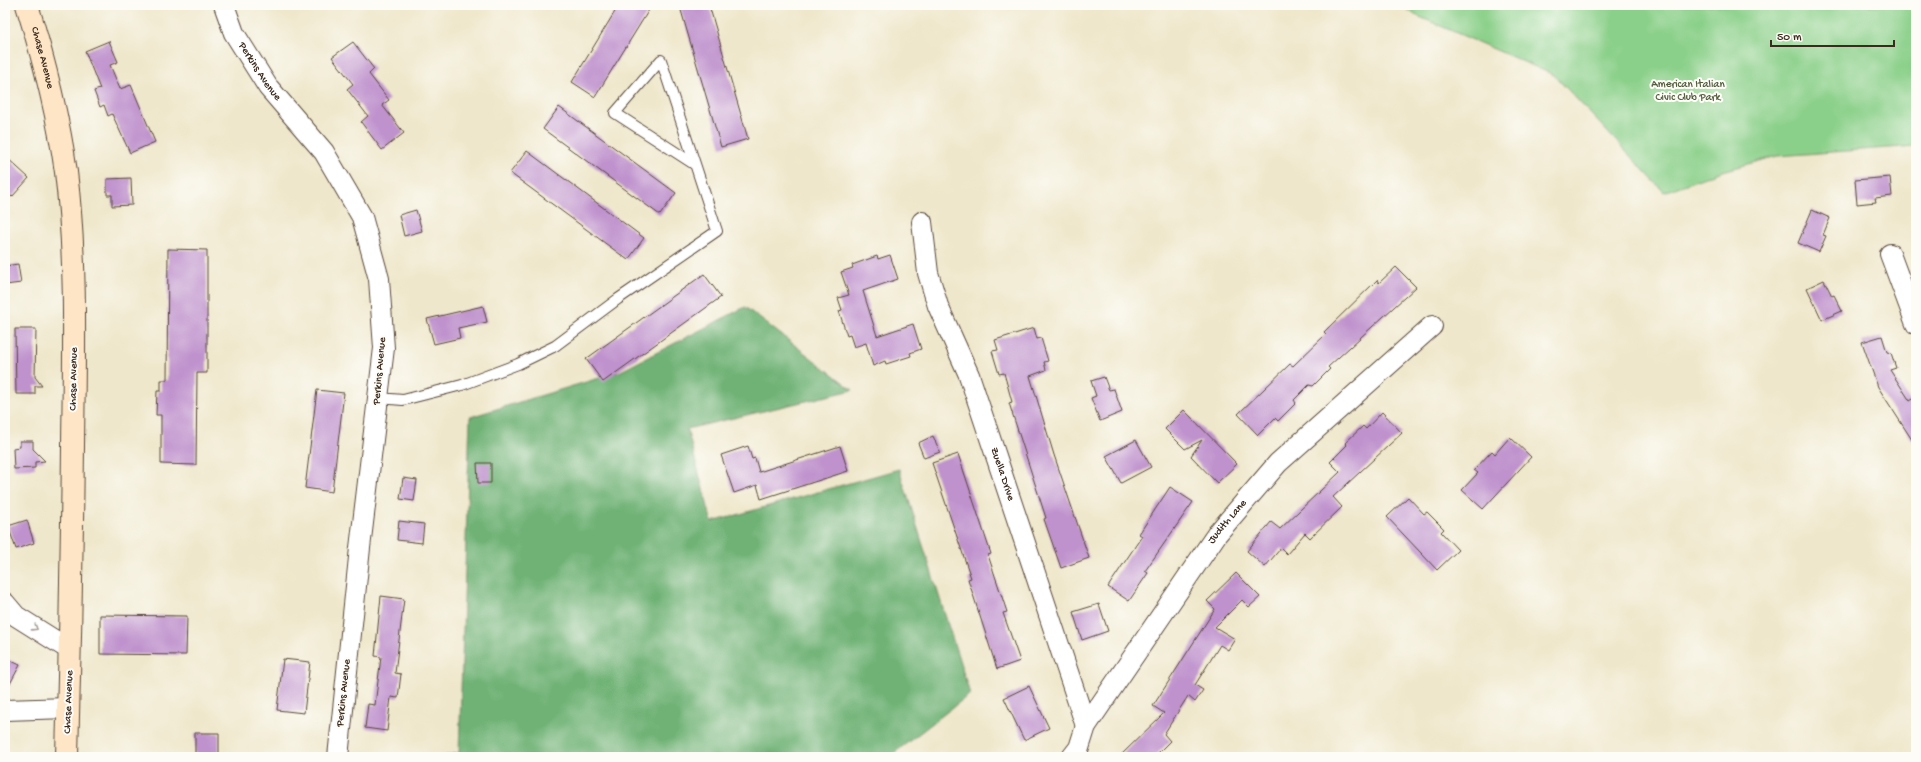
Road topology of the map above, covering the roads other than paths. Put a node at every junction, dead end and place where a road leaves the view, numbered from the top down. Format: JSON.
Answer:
{"nodes":[{"id":1,"x":27,"y":5,"type":"edge"},
{"id":2,"x":224,"y":5,"type":"edge"},
{"id":3,"x":694,"y":164,"type":"junction"},
{"id":4,"x":922,"y":222,"type":"dead end"},
{"id":5,"x":1890,"y":254,"type":"dead end"},
{"id":6,"x":1916,"y":324,"type":"edge"},
{"id":7,"x":1432,"y":326,"type":"dead end"},
{"id":8,"x":378,"y":398,"type":"junction"},
{"id":9,"x":5,"y":603,"type":"edge"},
{"id":10,"x":70,"y":650,"type":"junction"},
{"id":11,"x":68,"y":708,"type":"junction"},
{"id":12,"x":5,"y":710,"type":"edge"},
{"id":13,"x":1086,"y":726,"type":"junction"},
{"id":14,"x":67,"y":757,"type":"edge"},
{"id":15,"x":338,"y":757,"type":"edge"},
{"id":16,"x":1072,"y":757,"type":"edge"}],
"edges":[{"from":1,"to":10,"type":"main road","name":"Chase Avenue"},
{"from":2,"to":8,"type":"street","name":"Perkins Avenue"},
{"from":3,"to":3,"type":"lane"},
{"from":3,"to":8,"type":"lane"},
{"from":4,"to":13,"type":"street","name":"Zuella Drive"},
{"from":5,"to":6,"type":"street"},
{"from":7,"to":13,"type":"street","name":"Judith Lane"},
{"from":8,"to":15,"type":"street","name":"Perkins Avenue"},
{"from":9,"to":10,"type":"street","one_way":true},
{"from":10,"to":11,"type":"main road","name":"Chase Avenue"},
{"from":11,"to":12,"type":"street"},
{"from":11,"to":14,"type":"main road","name":"Chase Avenue"},
{"from":13,"to":16,"type":"street","name":"Judith Lane"}]}
